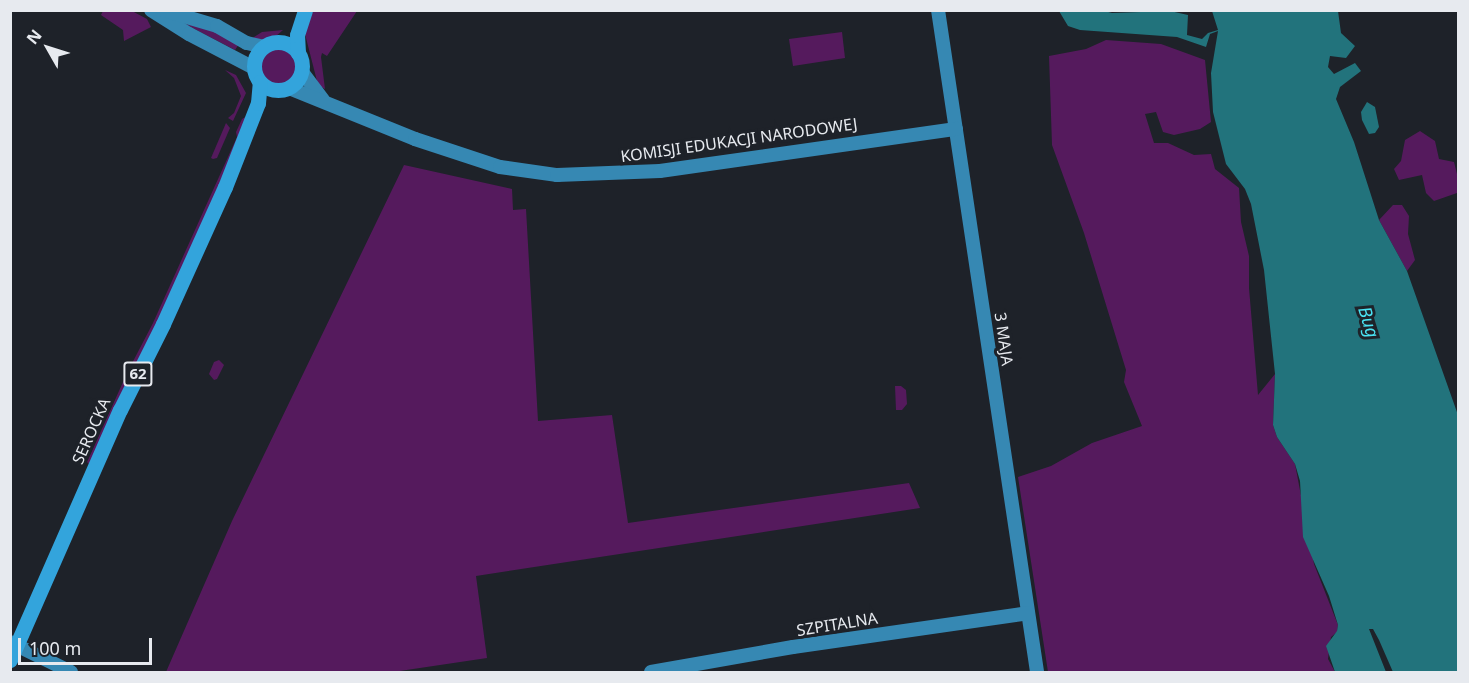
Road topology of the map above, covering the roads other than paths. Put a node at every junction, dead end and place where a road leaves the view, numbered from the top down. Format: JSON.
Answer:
{"nodes":[{"id":1,"x":151,"y":10,"type":"edge"},
{"id":2,"x":163,"y":10,"type":"edge"},
{"id":3,"x":298,"y":10,"type":"edge"},
{"id":4,"x":304,"y":10,"type":"edge"},
{"id":5,"x":938,"y":10,"type":"edge"},
{"id":6,"x":279,"y":42,"type":"junction"},
{"id":7,"x":264,"y":47,"type":"junction"},
{"id":8,"x":298,"y":52,"type":"junction"},
{"id":9,"x":254,"y":68,"type":"junction"},
{"id":10,"x":302,"y":72,"type":"junction"},
{"id":11,"x":260,"y":82,"type":"junction"},
{"id":12,"x":284,"y":89,"type":"junction"},
{"id":13,"x":323,"y":100,"type":"junction"},
{"id":14,"x":956,"y":129,"type":"junction"},
{"id":15,"x":225,"y":187,"type":"junction"},
{"id":16,"x":1028,"y":613,"type":"junction"},
{"id":17,"x":14,"y":643,"type":"edge"},
{"id":18,"x":10,"y":660,"type":"edge"},
{"id":19,"x":71,"y":672,"type":"edge"},
{"id":20,"x":651,"y":672,"type":"edge"},
{"id":21,"x":1037,"y":672,"type":"edge"}],
"edges":[{"from":1,"to":9,"type":"street"},
{"from":2,"to":7,"type":"street"},
{"from":3,"to":6,"type":"main road"},
{"from":4,"to":8,"type":"main road"},
{"from":5,"to":14,"type":"street","name":"3 MAJA"},
{"from":6,"to":7,"type":"main road"},
{"from":6,"to":8,"type":"main road"},
{"from":7,"to":9,"type":"main road"},
{"from":8,"to":10,"type":"main road"},
{"from":9,"to":11,"type":"main road"},
{"from":10,"to":12,"type":"main road","number":"62"},
{"from":10,"to":13,"type":"street","name":"KOMISJI EDUKACJI NARODOWEJ"},
{"from":11,"to":12,"type":"main road"},
{"from":11,"to":15,"type":"main road","name":"SEROCKA","number":"62"},
{"from":12,"to":13,"type":"street","name":"KOMISJI EDUKACJI NARODOWEJ"},
{"from":12,"to":15,"type":"main road","name":"SEROCKA","number":"62"},
{"from":13,"to":14,"type":"street","name":"KOMISJI EDUKACJI NARODOWEJ"},
{"from":14,"to":16,"type":"street","name":"3 MAJA"},
{"from":15,"to":17,"type":"main road","name":"SEROCKA","number":"62"},
{"from":16,"to":20,"type":"street","name":"SZPITALNA"},
{"from":16,"to":21,"type":"street","name":"3 MAJA"},
{"from":17,"to":18,"type":"main road","name":"SEROCKA","number":"62"},
{"from":17,"to":19,"type":"street"}]}
